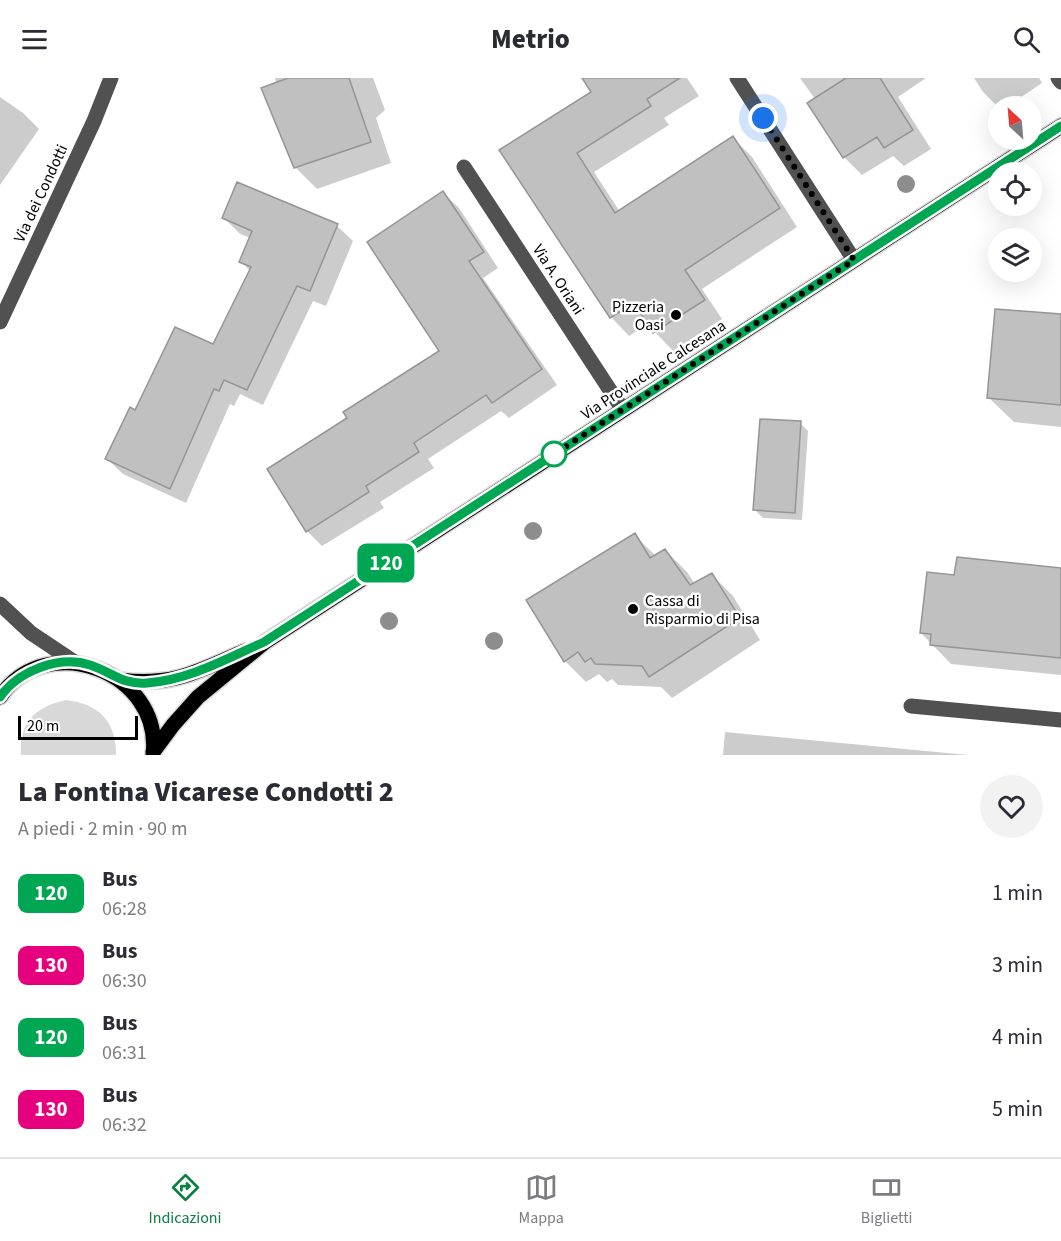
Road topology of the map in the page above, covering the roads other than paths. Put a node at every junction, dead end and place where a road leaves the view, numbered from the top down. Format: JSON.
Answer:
{"nodes":[{"id":1,"x":111,"y":78,"type":"edge"},
{"id":2,"x":737,"y":78,"type":"edge"},
{"id":3,"x":1058,"y":78,"type":"edge"},
{"id":4,"x":1061,"y":82,"type":"edge"},
{"id":5,"x":1061,"y":126,"type":"edge"},
{"id":6,"x":464,"y":167,"type":"dead end"},
{"id":7,"x":854,"y":260,"type":"junction"},
{"id":8,"x":0,"y":322,"type":"edge"},
{"id":9,"x":623,"y":410,"type":"junction"},
{"id":10,"x":0,"y":604,"type":"edge"},
{"id":11,"x":264,"y":642,"type":"junction"},
{"id":12,"x":76,"y":663,"type":"junction"},
{"id":13,"x":120,"y":680,"type":"junction"},
{"id":14,"x":0,"y":697,"type":"edge"},
{"id":15,"x":911,"y":706,"type":"dead end"},
{"id":16,"x":1061,"y":720,"type":"edge"},
{"id":17,"x":153,"y":753,"type":"edge"}],
"edges":[{"from":1,"to":8,"type":"street","name":"Via dei Condotti"},
{"from":2,"to":7,"type":"street"},
{"from":3,"to":4,"type":"street"},
{"from":5,"to":7,"type":"main road","name":"Via Provinciale Calcesana"},
{"from":6,"to":9,"type":"street","name":"Via A. Oriani"},
{"from":7,"to":9,"type":"main road","name":"Via Provinciale Calcesana"},
{"from":9,"to":11,"type":"main road","name":"Via Provinciale Calcesana"},
{"from":10,"to":12,"type":"street"},
{"from":11,"to":13,"type":"main road","name":"Via Provinciale Calcesana"},
{"from":11,"to":17,"type":"main road","name":"Via Provinciale Calcesana"},
{"from":12,"to":13,"type":"main road"},
{"from":12,"to":14,"type":"main road"},
{"from":13,"to":17,"type":"main road"},
{"from":15,"to":16,"type":"street"}]}
